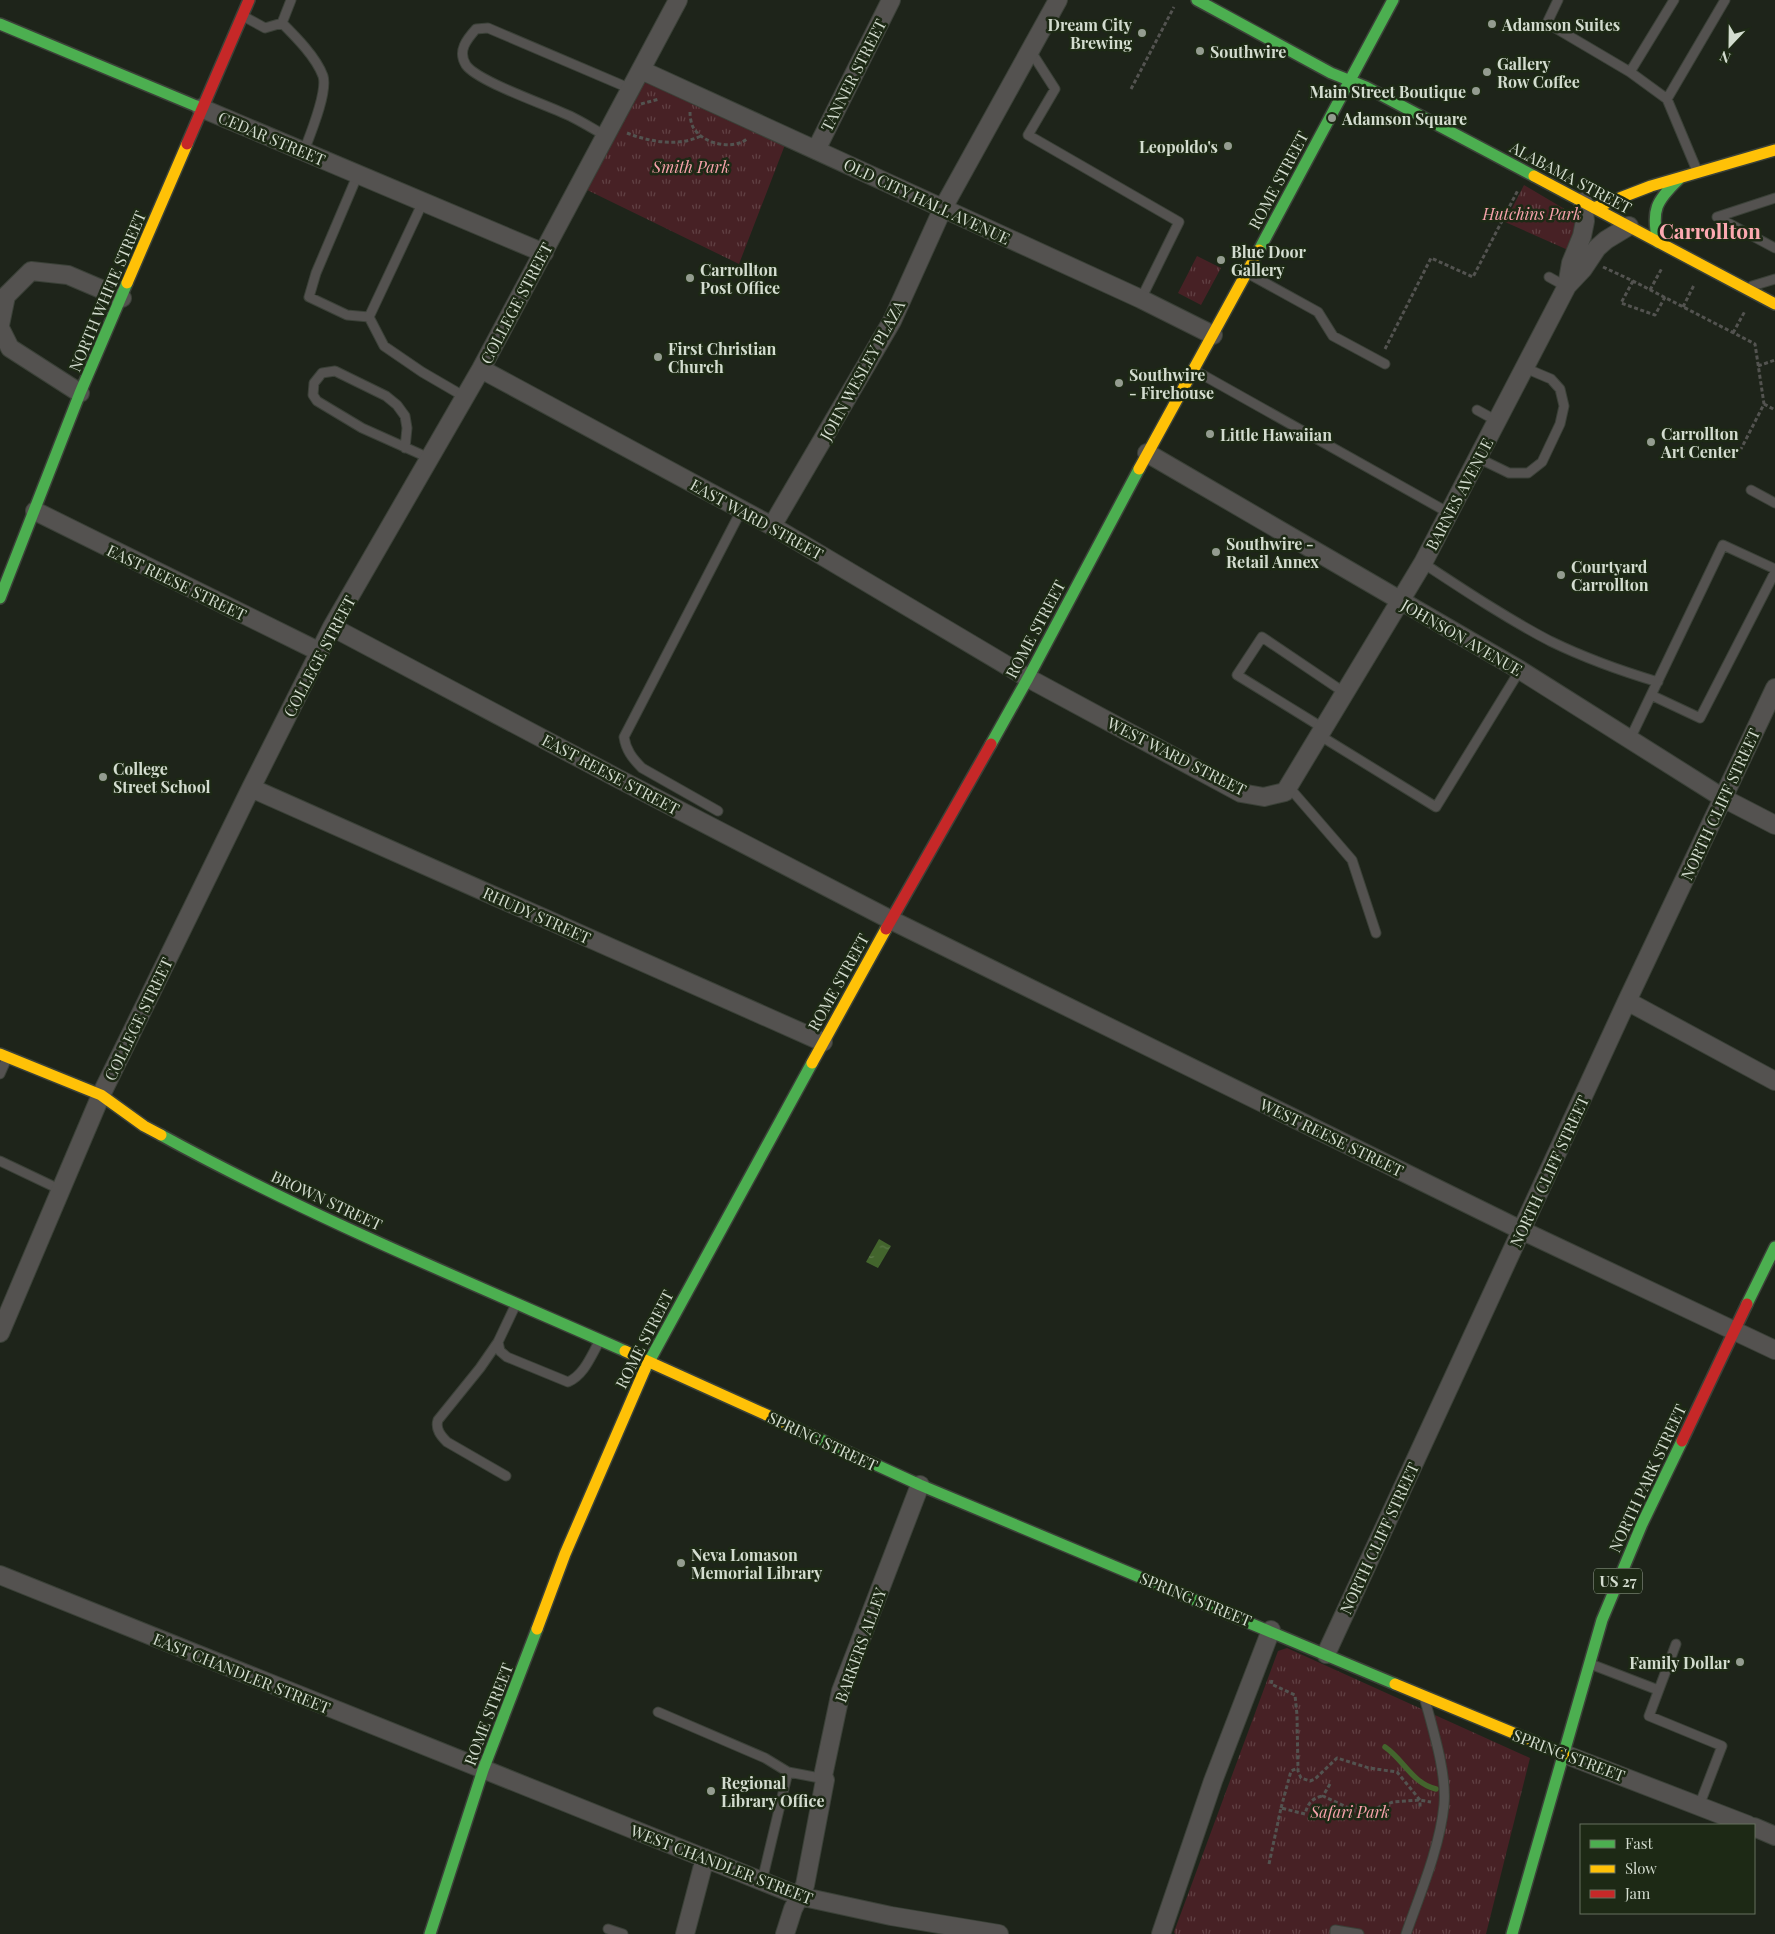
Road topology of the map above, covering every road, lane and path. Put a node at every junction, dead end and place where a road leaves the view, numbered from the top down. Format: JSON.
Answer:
{"nodes":[{"id":1,"x":250,"y":0,"type":"edge"},
{"id":2,"x":291,"y":0,"type":"edge"},
{"id":3,"x":678,"y":0,"type":"edge"},
{"id":4,"x":891,"y":0,"type":"edge"},
{"id":5,"x":1058,"y":0,"type":"edge"},
{"id":6,"x":1197,"y":0,"type":"edge"},
{"id":7,"x":1393,"y":0,"type":"edge"},
{"id":8,"x":1558,"y":0,"type":"edge"},
{"id":9,"x":1674,"y":0,"type":"edge"},
{"id":10,"x":1725,"y":0,"type":"edge"},
{"id":11,"x":1174,"y":8,"type":"dead end"},
{"id":12,"x":243,"y":15,"type":"junction"},
{"id":13,"x":282,"y":23,"type":"junction"},
{"id":14,"x":0,"y":24,"type":"edge"},
{"id":15,"x":1030,"y":50,"type":"junction"},
{"id":16,"x":641,"y":70,"type":"junction"},
{"id":17,"x":1630,"y":72,"type":"junction"},
{"id":18,"x":1350,"y":81,"type":"junction"},
{"id":19,"x":631,"y":89,"type":"junction"},
{"id":20,"x":1131,"y":89,"type":"dead end"},
{"id":21,"x":689,"y":92,"type":"junction"},
{"id":22,"x":1667,"y":99,"type":"junction"},
{"id":23,"x":202,"y":108,"type":"junction"},
{"id":24,"x":619,"y":111,"type":"junction"},
{"id":25,"x":760,"y":124,"type":"junction"},
{"id":26,"x":608,"y":132,"type":"junction"},
{"id":27,"x":701,"y":136,"type":"junction"},
{"id":28,"x":816,"y":150,"type":"junction"},
{"id":29,"x":1775,"y":150,"type":"edge"},
{"id":30,"x":304,"y":151,"type":"junction"},
{"id":31,"x":1698,"y":173,"type":"junction"},
{"id":32,"x":358,"y":174,"type":"junction"},
{"id":33,"x":1680,"y":179,"type":"junction"},
{"id":34,"x":1519,"y":190,"type":"dead end"},
{"id":35,"x":1775,"y":198,"type":"edge"},
{"id":36,"x":423,"y":202,"type":"junction"},
{"id":37,"x":1588,"y":205,"type":"junction"},
{"id":38,"x":943,"y":208,"type":"junction"},
{"id":39,"x":1629,"y":226,"type":"junction"},
{"id":40,"x":1658,"y":242,"type":"junction"},
{"id":41,"x":1775,"y":248,"type":"edge"},
{"id":42,"x":544,"y":253,"type":"junction"},
{"id":43,"x":1598,"y":265,"type":"dead end"},
{"id":44,"x":1663,"y":266,"type":"dead end"},
{"id":45,"x":1247,"y":273,"type":"junction"},
{"id":46,"x":1549,"y":277,"type":"dead end"},
{"id":47,"x":1775,"y":279,"type":"edge"},
{"id":48,"x":1633,"y":281,"type":"junction"},
{"id":49,"x":1695,"y":284,"type":"dead end"},
{"id":50,"x":1567,"y":286,"type":"junction"},
{"id":51,"x":1745,"y":288,"type":"junction"},
{"id":52,"x":1650,"y":290,"type":"junction"},
{"id":53,"x":1665,"y":297,"type":"junction"},
{"id":54,"x":122,"y":298,"type":"junction"},
{"id":55,"x":1141,"y":299,"type":"junction"},
{"id":56,"x":1773,"y":301,"type":"edge"},
{"id":57,"x":1683,"y":307,"type":"junction"},
{"id":58,"x":1745,"y":310,"type":"dead end"},
{"id":59,"x":369,"y":318,"type":"junction"},
{"id":60,"x":0,"y":326,"type":"edge"},
{"id":61,"x":1733,"y":332,"type":"junction"},
{"id":62,"x":1213,"y":335,"type":"junction"},
{"id":63,"x":1775,"y":360,"type":"edge"},
{"id":64,"x":1382,"y":362,"type":"joint"},
{"id":65,"x":1758,"y":366,"type":"junction"},
{"id":66,"x":1525,"y":368,"type":"junction"},
{"id":67,"x":481,"y":369,"type":"junction"},
{"id":68,"x":1193,"y":370,"type":"junction"},
{"id":69,"x":80,"y":393,"type":"junction"},
{"id":70,"x":464,"y":397,"type":"junction"},
{"id":71,"x":1764,"y":404,"type":"junction"},
{"id":72,"x":1477,"y":410,"type":"dead end"},
{"id":73,"x":1775,"y":410,"type":"edge"},
{"id":74,"x":1497,"y":421,"type":"junction"},
{"id":75,"x":405,"y":448,"type":"junction"},
{"id":76,"x":1741,"y":449,"type":"dead end"},
{"id":77,"x":1147,"y":453,"type":"junction"},
{"id":78,"x":429,"y":458,"type":"junction"},
{"id":79,"x":1478,"y":458,"type":"junction"},
{"id":80,"x":1751,"y":490,"type":"dead end"},
{"id":81,"x":1775,"y":503,"type":"edge"},
{"id":82,"x":742,"y":509,"type":"junction"},
{"id":83,"x":35,"y":511,"type":"junction"},
{"id":84,"x":1449,"y":513,"type":"junction"},
{"id":85,"x":772,"y":526,"type":"junction"},
{"id":86,"x":1423,"y":563,"type":"junction"},
{"id":87,"x":1775,"y":570,"type":"edge"},
{"id":88,"x":0,"y":598,"type":"edge"},
{"id":89,"x":1400,"y":601,"type":"junction"},
{"id":90,"x":332,"y":627,"type":"junction"},
{"id":91,"x":320,"y":652,"type":"junction"},
{"id":92,"x":1520,"y":670,"type":"junction"},
{"id":93,"x":1028,"y":678,"type":"junction"},
{"id":94,"x":1658,"y":682,"type":"junction"},
{"id":95,"x":1775,"y":688,"type":"edge"},
{"id":96,"x":1343,"y":695,"type":"junction"},
{"id":97,"x":1651,"y":695,"type":"junction"},
{"id":98,"x":1321,"y":732,"type":"junction"},
{"id":99,"x":1630,"y":739,"type":"junction"},
{"id":100,"x":1288,"y":786,"type":"junction"},
{"id":101,"x":251,"y":788,"type":"junction"},
{"id":102,"x":1723,"y":798,"type":"junction"},
{"id":103,"x":718,"y":811,"type":"dead end"},
{"id":104,"x":1775,"y":824,"type":"edge"},
{"id":105,"x":891,"y":920,"type":"junction"},
{"id":106,"x":1376,"y":933,"type":"dead end"},
{"id":107,"x":1627,"y":1002,"type":"junction"},
{"id":108,"x":823,"y":1042,"type":"junction"},
{"id":109,"x":4,"y":1056,"type":"edge"},
{"id":110,"x":0,"y":1074,"type":"edge"},
{"id":111,"x":1775,"y":1081,"type":"edge"},
{"id":112,"x":101,"y":1095,"type":"junction"},
{"id":113,"x":0,"y":1161,"type":"edge"},
{"id":114,"x":61,"y":1190,"type":"junction"},
{"id":115,"x":1521,"y":1230,"type":"junction"},
{"id":116,"x":1775,"y":1247,"type":"edge"},
{"id":117,"x":516,"y":1304,"type":"junction"},
{"id":118,"x":1734,"y":1331,"type":"junction"},
{"id":119,"x":0,"y":1333,"type":"edge"},
{"id":120,"x":600,"y":1340,"type":"junction"},
{"id":121,"x":498,"y":1342,"type":"junction"},
{"id":122,"x":1775,"y":1350,"type":"edge"},
{"id":123,"x":648,"y":1361,"type":"junction"},
{"id":124,"x":506,"y":1476,"type":"dead end"},
{"id":125,"x":920,"y":1485,"type":"junction"},
{"id":126,"x":0,"y":1576,"type":"edge"},
{"id":127,"x":1271,"y":1630,"type":"junction"},
{"id":128,"x":1676,"y":1644,"type":"dead end"},
{"id":129,"x":1326,"y":1654,"type":"junction"},
{"id":130,"x":1590,"y":1664,"type":"junction"},
{"id":131,"x":1273,"y":1675,"type":"dead end"},
{"id":132,"x":1658,"y":1690,"type":"junction"},
{"id":133,"x":1425,"y":1697,"type":"junction"},
{"id":134,"x":658,"y":1712,"type":"dead end"},
{"id":135,"x":1564,"y":1754,"type":"junction"},
{"id":136,"x":1298,"y":1768,"type":"junction"},
{"id":137,"x":483,"y":1770,"type":"junction"},
{"id":138,"x":788,"y":1772,"type":"junction"},
{"id":139,"x":825,"y":1780,"type":"junction"},
{"id":140,"x":1330,"y":1784,"type":"dead end"},
{"id":141,"x":1323,"y":1796,"type":"junction"},
{"id":142,"x":1420,"y":1800,"type":"junction"},
{"id":143,"x":1444,"y":1805,"type":"junction"},
{"id":144,"x":1698,"y":1806,"type":"junction"},
{"id":145,"x":1280,"y":1808,"type":"junction"},
{"id":146,"x":1420,"y":1808,"type":"dead end"},
{"id":147,"x":1745,"y":1824,"type":"edge"},
{"id":148,"x":1755,"y":1828,"type":"edge"},
{"id":149,"x":1775,"y":1836,"type":"edge"},
{"id":150,"x":705,"y":1858,"type":"junction"},
{"id":151,"x":1269,"y":1864,"type":"dead end"},
{"id":152,"x":762,"y":1881,"type":"junction"},
{"id":153,"x":799,"y":1896,"type":"junction"},
{"id":154,"x":608,"y":1929,"type":"dead end"},
{"id":155,"x":430,"y":1934,"type":"edge"},
{"id":156,"x":623,"y":1934,"type":"edge"},
{"id":157,"x":686,"y":1934,"type":"edge"},
{"id":158,"x":785,"y":1934,"type":"edge"},
{"id":159,"x":999,"y":1934,"type":"edge"},
{"id":160,"x":1160,"y":1934,"type":"edge"},
{"id":161,"x":1335,"y":1934,"type":"edge"},
{"id":162,"x":1359,"y":1934,"type":"edge"},
{"id":163,"x":1406,"y":1934,"type":"edge"},
{"id":164,"x":1512,"y":1934,"type":"edge"}],
"edges":[{"from":1,"to":12,"type":"street","name":"NORTH WHITE STREET"},
{"from":2,"to":13,"type":"lane"},
{"from":3,"to":16,"type":"street","name":"COLLEGE STREET"},
{"from":4,"to":28,"type":"street","name":"TANNER STREET"},
{"from":5,"to":15,"type":"street","name":"JOHN WESLEY PLAZA"},
{"from":6,"to":18,"type":"street","name":"ALABAMA STREET"},
{"from":7,"to":18,"type":"street","name":"ROME STREET"},
{"from":8,"to":17,"type":"lane"},
{"from":9,"to":17,"type":"lane"},
{"from":10,"to":22,"type":"lane"},
{"from":11,"to":20,"type":"path"},
{"from":12,"to":13,"type":"lane"},
{"from":12,"to":23,"type":"street","name":"NORTH WHITE STREET"},
{"from":13,"to":30,"type":"lane"},
{"from":14,"to":23,"type":"street","name":"CEDAR STREET"},
{"from":15,"to":38,"type":"street","name":"JOHN WESLEY PLAZA"},
{"from":15,"to":55,"type":"lane"},
{"from":16,"to":19,"type":"street","name":"COLLEGE STREET"},
{"from":16,"to":21,"type":"street","name":"OLD CITY HALL AVENUE"},
{"from":17,"to":22,"type":"lane"},
{"from":18,"to":37,"type":"street","name":"ALABAMA STREET"},
{"from":18,"to":45,"type":"street","name":"ROME STREET"},
{"from":19,"to":24,"type":"street","name":"COLLEGE STREET"},
{"from":19,"to":26,"type":"lane"},
{"from":21,"to":24,"type":"path"},
{"from":21,"to":25,"type":"street","name":"OLD CITY HALL AVENUE"},
{"from":21,"to":27,"type":"path"},
{"from":22,"to":31,"type":"lane"},
{"from":23,"to":30,"type":"street","name":"CEDAR STREET"},
{"from":23,"to":54,"type":"street","name":"NORTH WHITE STREET"},
{"from":24,"to":26,"type":"street","name":"COLLEGE STREET"},
{"from":25,"to":27,"type":"path"},
{"from":25,"to":28,"type":"street","name":"OLD CITY HALL AVENUE"},
{"from":26,"to":27,"type":"path"},
{"from":26,"to":42,"type":"street","name":"COLLEGE STREET"},
{"from":28,"to":38,"type":"street","name":"OLD CITY HALL AVENUE"},
{"from":29,"to":31,"type":"street"},
{"from":30,"to":32,"type":"street","name":"CEDAR STREET"},
{"from":31,"to":33,"type":"street"},
{"from":32,"to":36,"type":"street","name":"CEDAR STREET"},
{"from":32,"to":59,"type":"lane"},
{"from":33,"to":37,"type":"street"},
{"from":33,"to":40,"type":"street"},
{"from":34,"to":64,"type":"path"},
{"from":35,"to":41,"type":"lane"},
{"from":36,"to":42,"type":"street","name":"CEDAR STREET"},
{"from":36,"to":59,"type":"lane"},
{"from":37,"to":39,"type":"street","name":"ALABAMA STREET"},
{"from":37,"to":50,"type":"street"},
{"from":38,"to":55,"type":"street","name":"OLD CITY HALL AVENUE"},
{"from":38,"to":85,"type":"street","name":"JOHN WESLEY PLAZA"},
{"from":39,"to":40,"type":"street","name":"ALABAMA STREET"},
{"from":39,"to":50,"type":"street"},
{"from":40,"to":51,"type":"street","name":"ALABAMA STREET"},
{"from":42,"to":67,"type":"street","name":"COLLEGE STREET"},
{"from":43,"to":48,"type":"path"},
{"from":44,"to":52,"type":"path"},
{"from":45,"to":62,"type":"street","name":"ROME STREET"},
{"from":45,"to":64,"type":"lane"},
{"from":46,"to":50,"type":"lane"},
{"from":47,"to":51,"type":"lane"},
{"from":48,"to":52,"type":"path"},
{"from":48,"to":53,"type":"path"},
{"from":49,"to":57,"type":"path"},
{"from":50,"to":66,"type":"street","name":"BARNES AVENUE"},
{"from":51,"to":56,"type":"street","name":"ALABAMA STREET"},
{"from":52,"to":53,"type":"path"},
{"from":53,"to":57,"type":"path"},
{"from":54,"to":60,"type":"street"},
{"from":54,"to":69,"type":"street","name":"NORTH WHITE STREET"},
{"from":55,"to":62,"type":"street","name":"OLD CITY HALL AVENUE"},
{"from":57,"to":61,"type":"path"},
{"from":58,"to":61,"type":"path"},
{"from":59,"to":70,"type":"lane"},
{"from":60,"to":69,"type":"street"},
{"from":61,"to":65,"type":"path"},
{"from":62,"to":68,"type":"street","name":"ROME STREET"},
{"from":63,"to":65,"type":"path"},
{"from":65,"to":71,"type":"path"},
{"from":66,"to":74,"type":"street","name":"BARNES AVENUE"},
{"from":66,"to":79,"type":"lane"},
{"from":67,"to":70,"type":"street","name":"COLLEGE STREET"},
{"from":67,"to":82,"type":"street","name":"EAST WARD STREET"},
{"from":68,"to":77,"type":"street","name":"ROME STREET"},
{"from":68,"to":84,"type":"lane"},
{"from":69,"to":83,"type":"street","name":"NORTH WHITE STREET"},
{"from":70,"to":78,"type":"street","name":"COLLEGE STREET"},
{"from":71,"to":73,"type":"path"},
{"from":71,"to":76,"type":"path"},
{"from":72,"to":74,"type":"lane"},
{"from":74,"to":79,"type":"street","name":"BARNES AVENUE"},
{"from":75,"to":75,"type":"lane"},
{"from":75,"to":78,"type":"lane"},
{"from":77,"to":89,"type":"street","name":"JOHNSON AVENUE"},
{"from":77,"to":93,"type":"street","name":"ROME STREET"},
{"from":78,"to":90,"type":"street","name":"COLLEGE STREET"},
{"from":79,"to":84,"type":"street","name":"BARNES AVENUE"},
{"from":80,"to":81,"type":"lane"},
{"from":82,"to":85,"type":"street","name":"EAST WARD STREET"},
{"from":82,"to":103,"type":"lane"},
{"from":83,"to":88,"type":"street","name":"NORTH WHITE STREET"},
{"from":83,"to":91,"type":"street","name":"EAST REESE STREET"},
{"from":84,"to":86,"type":"street","name":"BARNES AVENUE"},
{"from":85,"to":93,"type":"street","name":"EAST WARD STREET"},
{"from":86,"to":89,"type":"street","name":"BARNES AVENUE"},
{"from":86,"to":94,"type":"lane"},
{"from":87,"to":94,"type":"lane"},
{"from":87,"to":97,"type":"lane"},
{"from":89,"to":92,"type":"street","name":"JOHNSON AVENUE"},
{"from":89,"to":96,"type":"street","name":"BARNES AVENUE"},
{"from":90,"to":91,"type":"street","name":"COLLEGE STREET"},
{"from":90,"to":105,"type":"street","name":"EAST REESE STREET"},
{"from":91,"to":101,"type":"street","name":"COLLEGE STREET"},
{"from":92,"to":98,"type":"lane"},
{"from":92,"to":99,"type":"street","name":"JOHNSON AVENUE"},
{"from":93,"to":100,"type":"street","name":"WEST WARD STREET"},
{"from":93,"to":105,"type":"street","name":"ROME STREET"},
{"from":94,"to":97,"type":"lane"},
{"from":95,"to":102,"type":"street","name":"NORTH CLIFF STREET"},
{"from":96,"to":98,"type":"street"},
{"from":96,"to":98,"type":"lane"},
{"from":97,"to":99,"type":"lane"},
{"from":98,"to":100,"type":"street"},
{"from":99,"to":102,"type":"street","name":"JOHNSON AVENUE"},
{"from":100,"to":106,"type":"lane"},
{"from":101,"to":108,"type":"street","name":"RHUDY STREET"},
{"from":101,"to":112,"type":"street","name":"COLLEGE STREET"},
{"from":102,"to":104,"type":"street","name":"JOHNSON AVENUE"},
{"from":102,"to":107,"type":"street","name":"NORTH CLIFF STREET"},
{"from":105,"to":108,"type":"street","name":"ROME STREET"},
{"from":105,"to":115,"type":"street","name":"WEST REESE STREET"},
{"from":107,"to":111,"type":"street"},
{"from":107,"to":115,"type":"street","name":"NORTH CLIFF STREET"},
{"from":108,"to":123,"type":"street","name":"ROME STREET"},
{"from":109,"to":110,"type":"lane"},
{"from":109,"to":112,"type":"street","name":"BROWN STREET"},
{"from":112,"to":114,"type":"street","name":"COLLEGE STREET"},
{"from":112,"to":117,"type":"street","name":"BROWN STREET"},
{"from":113,"to":114,"type":"lane"},
{"from":114,"to":119,"type":"street","name":"COLLEGE STREET"},
{"from":115,"to":118,"type":"street","name":"WEST REESE STREET"},
{"from":115,"to":129,"type":"street","name":"NORTH CLIFF STREET"},
{"from":116,"to":118,"type":"street","name":"NORTH PARK STREET","number":"US 27"},
{"from":117,"to":120,"type":"street","name":"BROWN STREET"},
{"from":117,"to":121,"type":"lane"},
{"from":118,"to":122,"type":"street","name":"WEST REESE STREET"},
{"from":118,"to":130,"type":"street","name":"NORTH PARK STREET","number":"US 27"},
{"from":120,"to":121,"type":"lane"},
{"from":120,"to":123,"type":"street","name":"BROWN STREET"},
{"from":121,"to":124,"type":"lane"},
{"from":123,"to":125,"type":"street","name":"SPRING STREET"},
{"from":123,"to":137,"type":"street","name":"ROME STREET"},
{"from":125,"to":127,"type":"street","name":"SPRING STREET"},
{"from":125,"to":139,"type":"street","name":"BARKERS ALLEY"},
{"from":126,"to":137,"type":"street","name":"EAST CHANDLER STREET"},
{"from":127,"to":129,"type":"street","name":"SPRING STREET"},
{"from":127,"to":160,"type":"street"},
{"from":128,"to":132,"type":"lane"},
{"from":129,"to":133,"type":"street","name":"SPRING STREET"},
{"from":130,"to":132,"type":"lane"},
{"from":130,"to":135,"type":"street","name":"NORTH PARK STREET","number":"US 27"},
{"from":131,"to":136,"type":"path"},
{"from":132,"to":144,"type":"lane"},
{"from":133,"to":135,"type":"street","name":"SPRING STREET"},
{"from":133,"to":143,"type":"lane"},
{"from":134,"to":138,"type":"lane"},
{"from":135,"to":144,"type":"street","name":"SPRING STREET"},
{"from":135,"to":164,"type":"street","name":"NORTH PARK STREET","number":"US 27"},
{"from":136,"to":142,"type":"path"},
{"from":136,"to":145,"type":"path"},
{"from":137,"to":150,"type":"street","name":"WEST CHANDLER STREET"},
{"from":137,"to":155,"type":"street","name":"ROME STREET"},
{"from":138,"to":139,"type":"lane"},
{"from":138,"to":152,"type":"lane"},
{"from":139,"to":153,"type":"street","name":"BARKERS ALLEY"},
{"from":140,"to":141,"type":"path"},
{"from":141,"to":142,"type":"path"},
{"from":141,"to":145,"type":"path"},
{"from":142,"to":143,"type":"path"},
{"from":142,"to":146,"type":"path"},
{"from":143,"to":163,"type":"lane"},
{"from":144,"to":147,"type":"street","name":"SPRING STREET"},
{"from":145,"to":151,"type":"path"},
{"from":148,"to":149,"type":"street"},
{"from":150,"to":152,"type":"street","name":"WEST CHANDLER STREET"},
{"from":150,"to":157,"type":"street"},
{"from":152,"to":153,"type":"street","name":"WEST CHANDLER STREET"},
{"from":153,"to":158,"type":"street","name":"BARKERS ALLEY"},
{"from":153,"to":159,"type":"street","name":"WEST CHANDLER STREET"},
{"from":154,"to":156,"type":"lane"},
{"from":161,"to":162,"type":"lane"}]}
